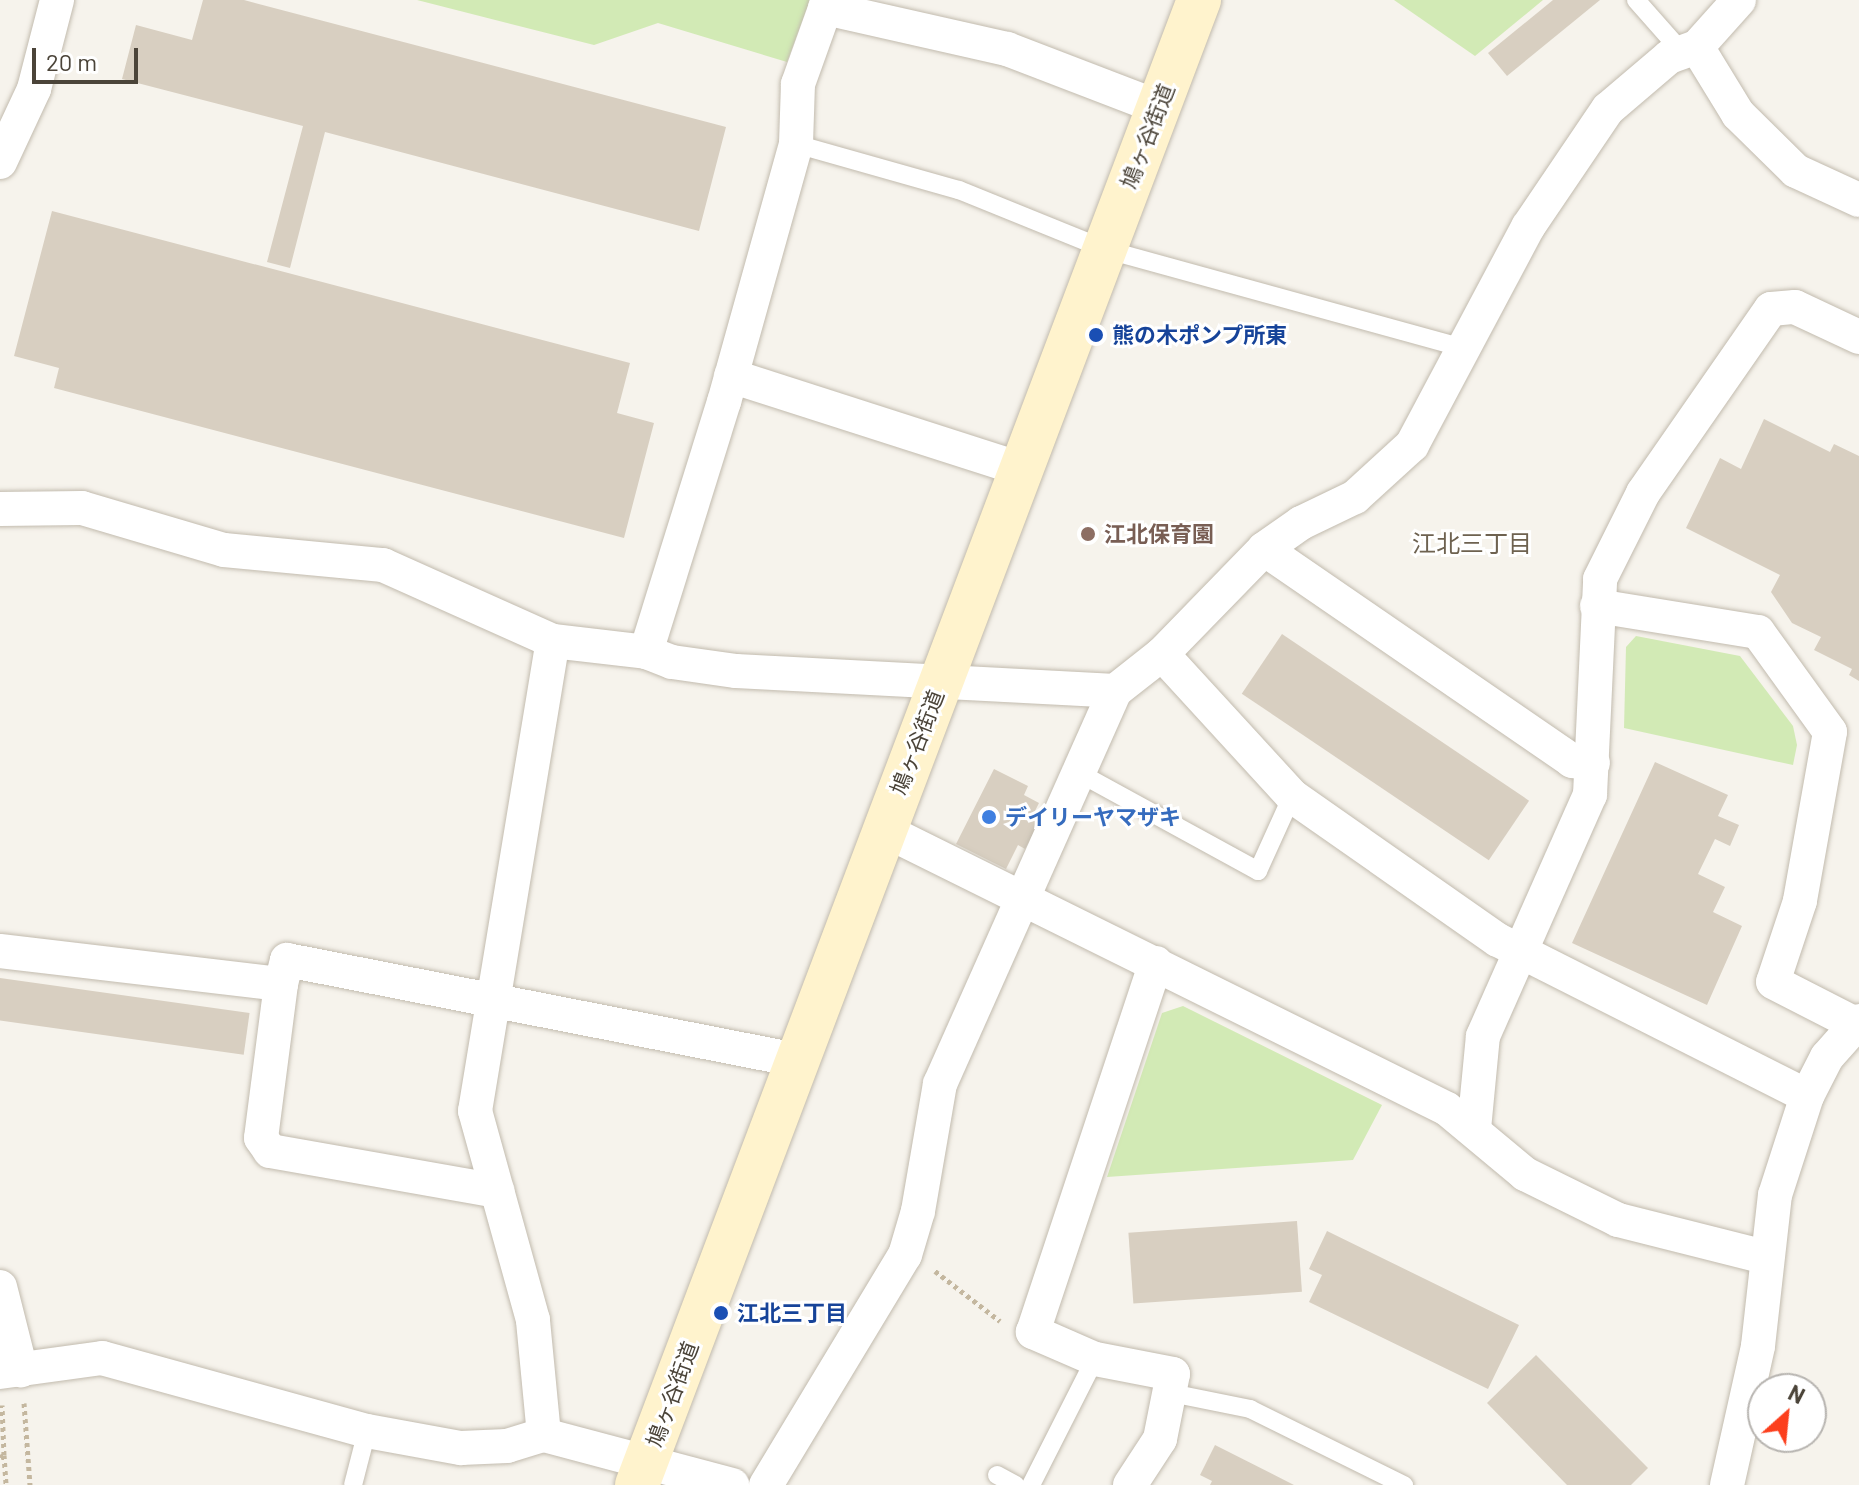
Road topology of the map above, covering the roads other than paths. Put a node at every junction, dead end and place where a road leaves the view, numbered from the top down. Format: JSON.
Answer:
{"nodes":[{"id":1,"x":57,"y":0,"type":"edge"},
{"id":2,"x":1199,"y":0,"type":"edge"},
{"id":3,"x":1636,"y":0,"type":"edge"},
{"id":4,"x":1739,"y":0,"type":"edge"},
{"id":5,"x":826,"y":4,"type":"edge"},
{"id":6,"x":1690,"y":50,"type":"junction"},
{"id":7,"x":1158,"y":107,"type":"junction"},
{"id":8,"x":796,"y":144,"type":"junction"},
{"id":9,"x":0,"y":162,"type":"edge"},
{"id":10,"x":1859,"y":200,"type":"edge"},
{"id":11,"x":1104,"y":249,"type":"junction"},
{"id":12,"x":1859,"y":337,"type":"edge"},
{"id":13,"x":1461,"y":347,"type":"junction"},
{"id":14,"x":731,"y":376,"type":"junction"},
{"id":15,"x":1021,"y":469,"type":"junction"},
{"id":16,"x":0,"y":509,"type":"edge"},
{"id":17,"x":1264,"y":549,"type":"junction"},
{"id":18,"x":1597,"y":606,"type":"junction"},
{"id":19,"x":553,"y":641,"type":"junction"},
{"id":20,"x":646,"y":652,"type":"junction"},
{"id":21,"x":1162,"y":654,"type":"junction"},
{"id":22,"x":941,"y":681,"type":"junction"},
{"id":23,"x":1115,"y":691,"type":"junction"},
{"id":24,"x":1845,"y":738,"type":"edge"},
{"id":25,"x":1593,"y":763,"type":"junction"},
{"id":26,"x":1081,"y":774,"type":"junction"},
{"id":27,"x":1292,"y":796,"type":"junction"},
{"id":28,"x":884,"y":830,"type":"junction"},
{"id":29,"x":1023,"y":897,"type":"junction"},
{"id":30,"x":0,"y":951,"type":"edge"},
{"id":31,"x":1519,"y":953,"type":"junction"},
{"id":32,"x":1156,"y":963,"type":"junction"},
{"id":33,"x":281,"y":984,"type":"junction"},
{"id":34,"x":496,"y":1000,"type":"junction"},
{"id":35,"x":1856,"y":1022,"type":"edge"},
{"id":36,"x":796,"y":1060,"type":"junction"},
{"id":37,"x":1807,"y":1096,"type":"junction"},
{"id":38,"x":1474,"y":1129,"type":"junction"},
{"id":39,"x":498,"y":1191,"type":"junction"},
{"id":40,"x":1765,"y":1257,"type":"junction"},
{"id":41,"x":0,"y":1287,"type":"edge"},
{"id":42,"x":1095,"y":1359,"type":"junction"},
{"id":43,"x":8,"y":1381,"type":"edge"},
{"id":44,"x":1171,"y":1393,"type":"junction"},
{"id":45,"x":367,"y":1431,"type":"junction"},
{"id":46,"x":544,"y":1435,"type":"junction"},
{"id":47,"x":642,"y":1474,"type":"edge"},
{"id":48,"x":997,"y":1475,"type":"dead end"},
{"id":49,"x":353,"y":1485,"type":"edge"},
{"id":50,"x":732,"y":1485,"type":"edge"},
{"id":51,"x":766,"y":1485,"type":"edge"},
{"id":52,"x":1016,"y":1485,"type":"edge"},
{"id":53,"x":1031,"y":1485,"type":"edge"},
{"id":54,"x":1130,"y":1485,"type":"edge"},
{"id":55,"x":1404,"y":1485,"type":"edge"},
{"id":56,"x":1727,"y":1485,"type":"edge"}],
"edges":[{"from":1,"to":9,"type":"street"},
{"from":2,"to":7,"type":"main road","name":"鳩ヶ谷街道"},
{"from":3,"to":6,"type":"lane"},
{"from":4,"to":6,"type":"street"},
{"from":5,"to":7,"type":"street"},
{"from":5,"to":8,"type":"street"},
{"from":6,"to":10,"type":"street"},
{"from":6,"to":13,"type":"street"},
{"from":7,"to":11,"type":"main road","name":"鳩ヶ谷街道"},
{"from":8,"to":11,"type":"lane"},
{"from":8,"to":14,"type":"street"},
{"from":11,"to":13,"type":"lane"},
{"from":11,"to":15,"type":"main road","name":"鳩ヶ谷街道"},
{"from":12,"to":18,"type":"street"},
{"from":13,"to":17,"type":"street"},
{"from":14,"to":15,"type":"street"},
{"from":14,"to":20,"type":"street"},
{"from":15,"to":22,"type":"main road","name":"鳩ヶ谷街道"},
{"from":16,"to":19,"type":"street"},
{"from":17,"to":21,"type":"street"},
{"from":17,"to":25,"type":"street"},
{"from":18,"to":24,"type":"street"},
{"from":18,"to":25,"type":"street"},
{"from":19,"to":20,"type":"street"},
{"from":19,"to":34,"type":"street"},
{"from":20,"to":22,"type":"street"},
{"from":21,"to":23,"type":"street"},
{"from":21,"to":27,"type":"street"},
{"from":22,"to":23,"type":"street"},
{"from":22,"to":28,"type":"main road","name":"鳩ヶ谷街道"},
{"from":23,"to":26,"type":"street"},
{"from":24,"to":35,"type":"street"},
{"from":25,"to":31,"type":"street"},
{"from":26,"to":27,"type":"lane"},
{"from":26,"to":29,"type":"street"},
{"from":27,"to":31,"type":"street"},
{"from":28,"to":29,"type":"street"},
{"from":28,"to":36,"type":"main road","name":"鳩ヶ谷街道"},
{"from":29,"to":32,"type":"street"},
{"from":29,"to":51,"type":"street"},
{"from":30,"to":33,"type":"street"},
{"from":31,"to":37,"type":"street"},
{"from":31,"to":38,"type":"street"},
{"from":32,"to":38,"type":"street"},
{"from":32,"to":42,"type":"street"},
{"from":33,"to":34,"type":"street"},
{"from":33,"to":39,"type":"street"},
{"from":34,"to":36,"type":"street"},
{"from":34,"to":39,"type":"street"},
{"from":35,"to":37,"type":"street"},
{"from":36,"to":47,"type":"main road","name":"鳩ヶ谷街道"},
{"from":37,"to":40,"type":"street"},
{"from":38,"to":40,"type":"street"},
{"from":39,"to":46,"type":"street"},
{"from":40,"to":56,"type":"street"},
{"from":41,"to":43,"type":"street"},
{"from":42,"to":44,"type":"street"},
{"from":42,"to":53,"type":"lane"},
{"from":43,"to":45,"type":"street"},
{"from":44,"to":54,"type":"street"},
{"from":44,"to":55,"type":"lane"},
{"from":45,"to":46,"type":"street"},
{"from":45,"to":49,"type":"lane"},
{"from":46,"to":47,"type":"street"},
{"from":47,"to":50,"type":"street"},
{"from":48,"to":52,"type":"lane"}]}
